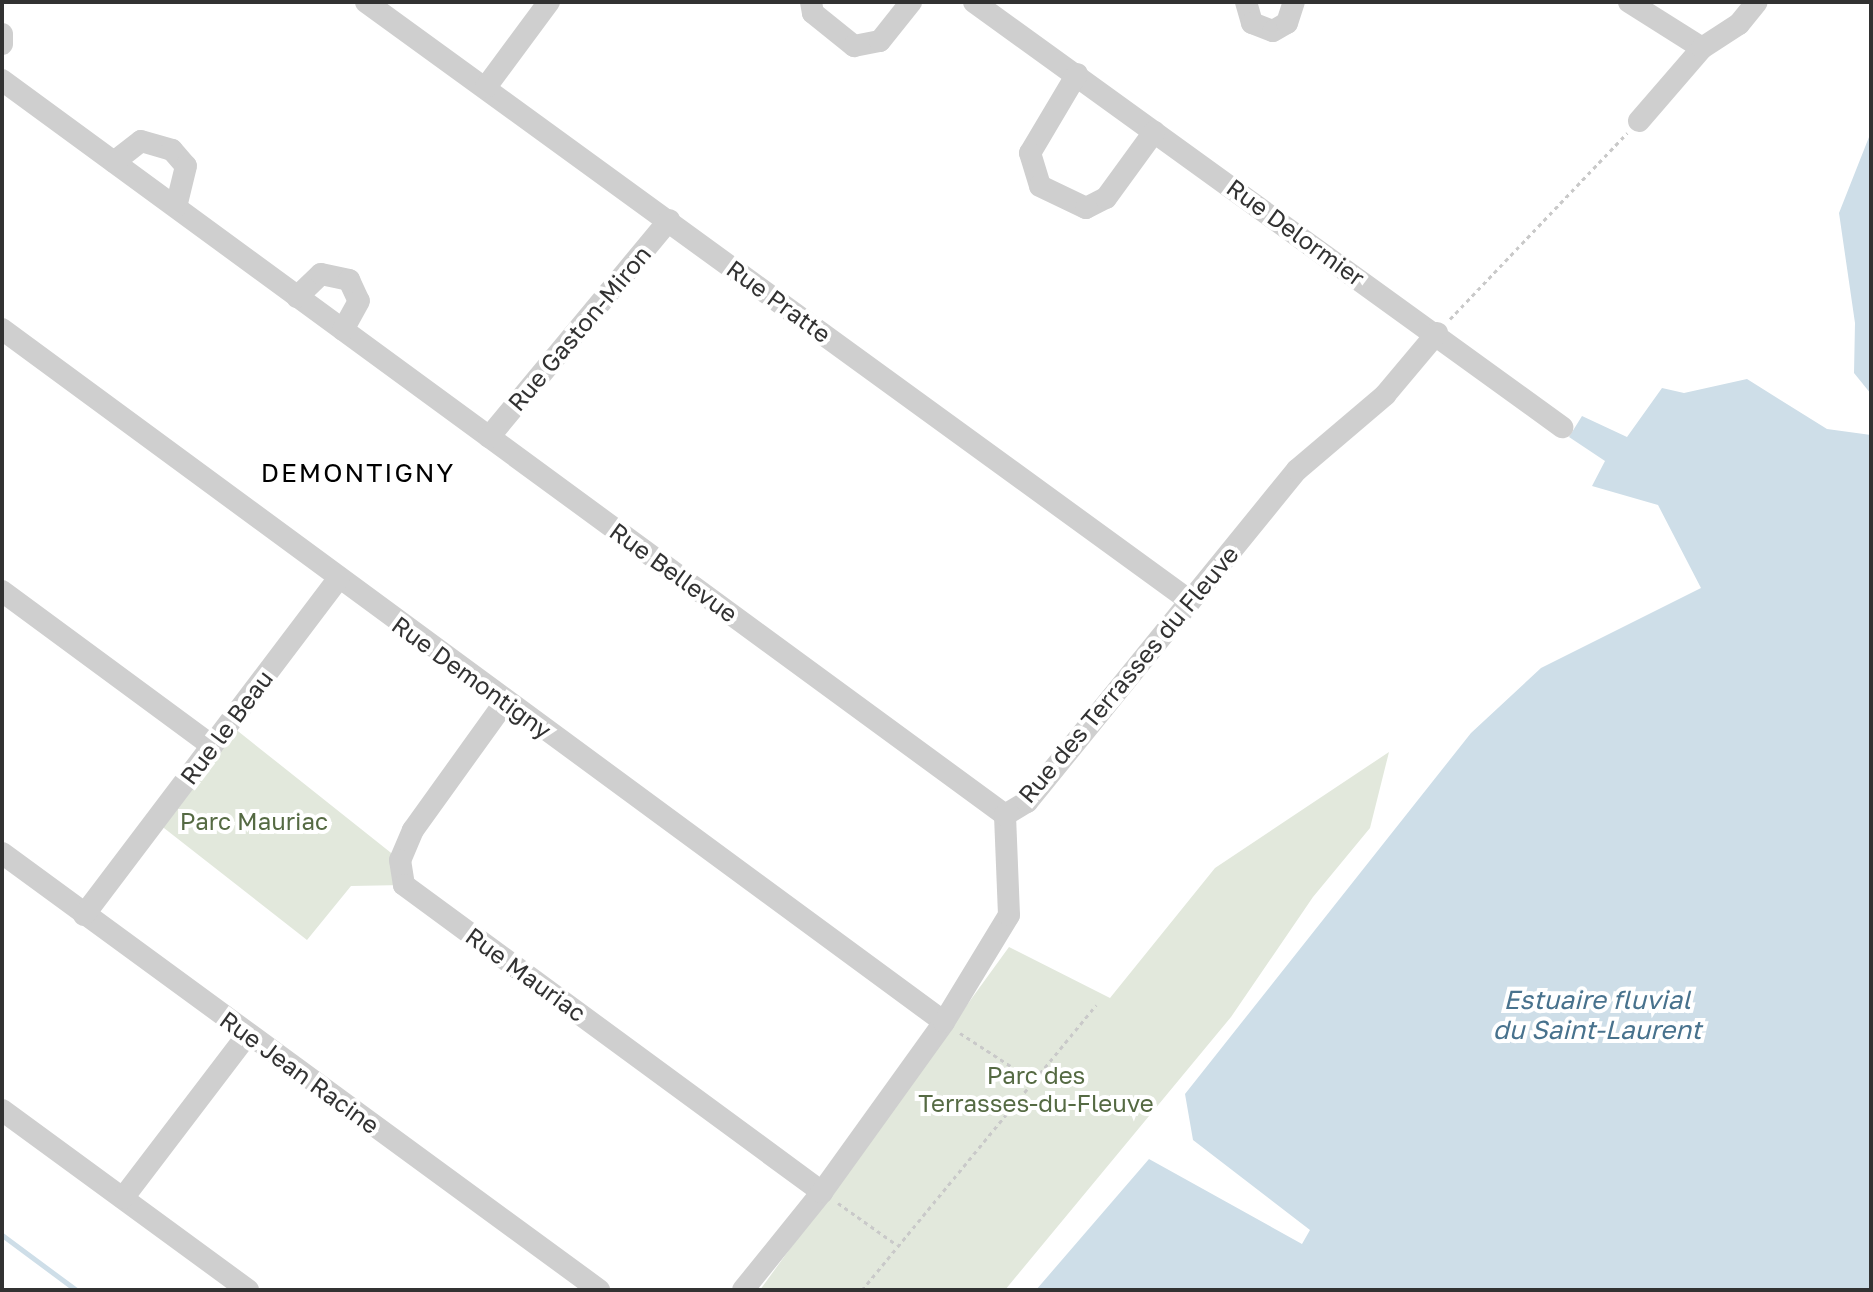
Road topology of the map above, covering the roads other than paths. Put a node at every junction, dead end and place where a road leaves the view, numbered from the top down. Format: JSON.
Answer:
{"nodes":[{"id":1,"x":366,"y":2,"type":"edge"},
{"id":2,"x":549,"y":2,"type":"edge"},
{"id":3,"x":811,"y":2,"type":"edge"},
{"id":4,"x":911,"y":2,"type":"edge"},
{"id":5,"x":974,"y":2,"type":"edge"},
{"id":6,"x":1246,"y":2,"type":"edge"},
{"id":7,"x":1294,"y":2,"type":"edge"},
{"id":8,"x":1629,"y":2,"type":"edge"},
{"id":9,"x":1757,"y":2,"type":"edge"},
{"id":10,"x":2,"y":34,"type":"edge"},
{"id":11,"x":2,"y":44,"type":"edge"},
{"id":12,"x":1702,"y":48,"type":"junction"},
{"id":13,"x":1077,"y":74,"type":"junction"},
{"id":14,"x":2,"y":80,"type":"edge"},
{"id":15,"x":486,"y":87,"type":"junction"},
{"id":16,"x":1639,"y":121,"type":"road end"},
{"id":17,"x":1154,"y":132,"type":"junction"},
{"id":18,"x":114,"y":162,"type":"junction"},
{"id":19,"x":176,"y":207,"type":"junction"},
{"id":20,"x":669,"y":220,"type":"junction"},
{"id":21,"x":297,"y":297,"type":"junction"},
{"id":22,"x":2,"y":329,"type":"edge"},
{"id":23,"x":343,"y":330,"type":"junction"},
{"id":24,"x":1437,"y":333,"type":"junction"},
{"id":25,"x":1562,"y":427,"type":"dead end"},
{"id":26,"x":489,"y":437,"type":"junction"},
{"id":27,"x":339,"y":578,"type":"junction"},
{"id":28,"x":2,"y":591,"type":"edge"},
{"id":29,"x":1190,"y":601,"type":"junction"},
{"id":30,"x":505,"y":702,"type":"junction"},
{"id":31,"x":212,"y":746,"type":"junction"},
{"id":32,"x":1005,"y":815,"type":"junction"},
{"id":33,"x":2,"y":853,"type":"edge"},
{"id":34,"x":84,"y":915,"type":"junction"},
{"id":35,"x":944,"y":1022,"type":"junction"},
{"id":36,"x":248,"y":1034,"type":"junction"},
{"id":37,"x":2,"y":1110,"type":"edge"},
{"id":38,"x":822,"y":1192,"type":"junction"},
{"id":39,"x":123,"y":1198,"type":"junction"},
{"id":40,"x":248,"y":1290,"type":"edge"},
{"id":41,"x":599,"y":1290,"type":"edge"},
{"id":42,"x":743,"y":1290,"type":"edge"}],
"edges":[{"from":1,"to":15,"type":"street","name":"Rue Pratte"},
{"from":2,"to":15,"type":"street"},
{"from":3,"to":4,"type":"street"},
{"from":5,"to":13,"type":"street","name":"Rue Delormier"},
{"from":6,"to":7,"type":"street"},
{"from":8,"to":12,"type":"street"},
{"from":9,"to":12,"type":"street"},
{"from":10,"to":11,"type":"street"},
{"from":12,"to":16,"type":"street"},
{"from":13,"to":17,"type":"street","name":"Rue Delormier"},
{"from":13,"to":17,"type":"street"},
{"from":14,"to":18,"type":"street","name":"Rue Bellevue"},
{"from":15,"to":20,"type":"street","name":"Rue Pratte"},
{"from":17,"to":24,"type":"street","name":"Rue Delormier"},
{"from":18,"to":19,"type":"street","name":"Rue Bellevue"},
{"from":18,"to":19,"type":"street"},
{"from":19,"to":21,"type":"street","name":"Rue Bellevue"},
{"from":20,"to":26,"type":"street","name":"Rue Gaston-Miron"},
{"from":20,"to":29,"type":"street","name":"Rue Pratte"},
{"from":21,"to":23,"type":"street","name":"Rue Bellevue"},
{"from":21,"to":23,"type":"street"},
{"from":22,"to":27,"type":"street","name":"Rue Demontigny"},
{"from":23,"to":26,"type":"street","name":"Rue Bellevue"},
{"from":24,"to":25,"type":"street","name":"Rue Delormier"},
{"from":24,"to":29,"type":"street","name":"Rue des Terrasses du Fleuve"},
{"from":26,"to":32,"type":"street","name":"Rue Bellevue"},
{"from":27,"to":30,"type":"street","name":"Rue Demontigny"},
{"from":27,"to":31,"type":"street","name":"Rue le Beau"},
{"from":28,"to":31,"type":"street"},
{"from":29,"to":32,"type":"street","name":"Rue des Terrasses du Fleuve"},
{"from":30,"to":35,"type":"street","name":"Rue Demontigny"},
{"from":30,"to":38,"type":"street","name":"Rue Mauriac"},
{"from":31,"to":34,"type":"street","name":"Rue le Beau"},
{"from":32,"to":35,"type":"street","name":"Rue des Terrasses du Fleuve"},
{"from":33,"to":34,"type":"street","name":"Rue Jean Racine"},
{"from":34,"to":36,"type":"street","name":"Rue Jean Racine"},
{"from":35,"to":38,"type":"street","name":"Rue des Terrasses du Fleuve"},
{"from":36,"to":39,"type":"street"},
{"from":36,"to":41,"type":"street","name":"Rue Jean Racine"},
{"from":37,"to":39,"type":"street"},
{"from":38,"to":42,"type":"street","name":"Rue des Terrasses du Fleuve"},
{"from":39,"to":40,"type":"street"}]}
